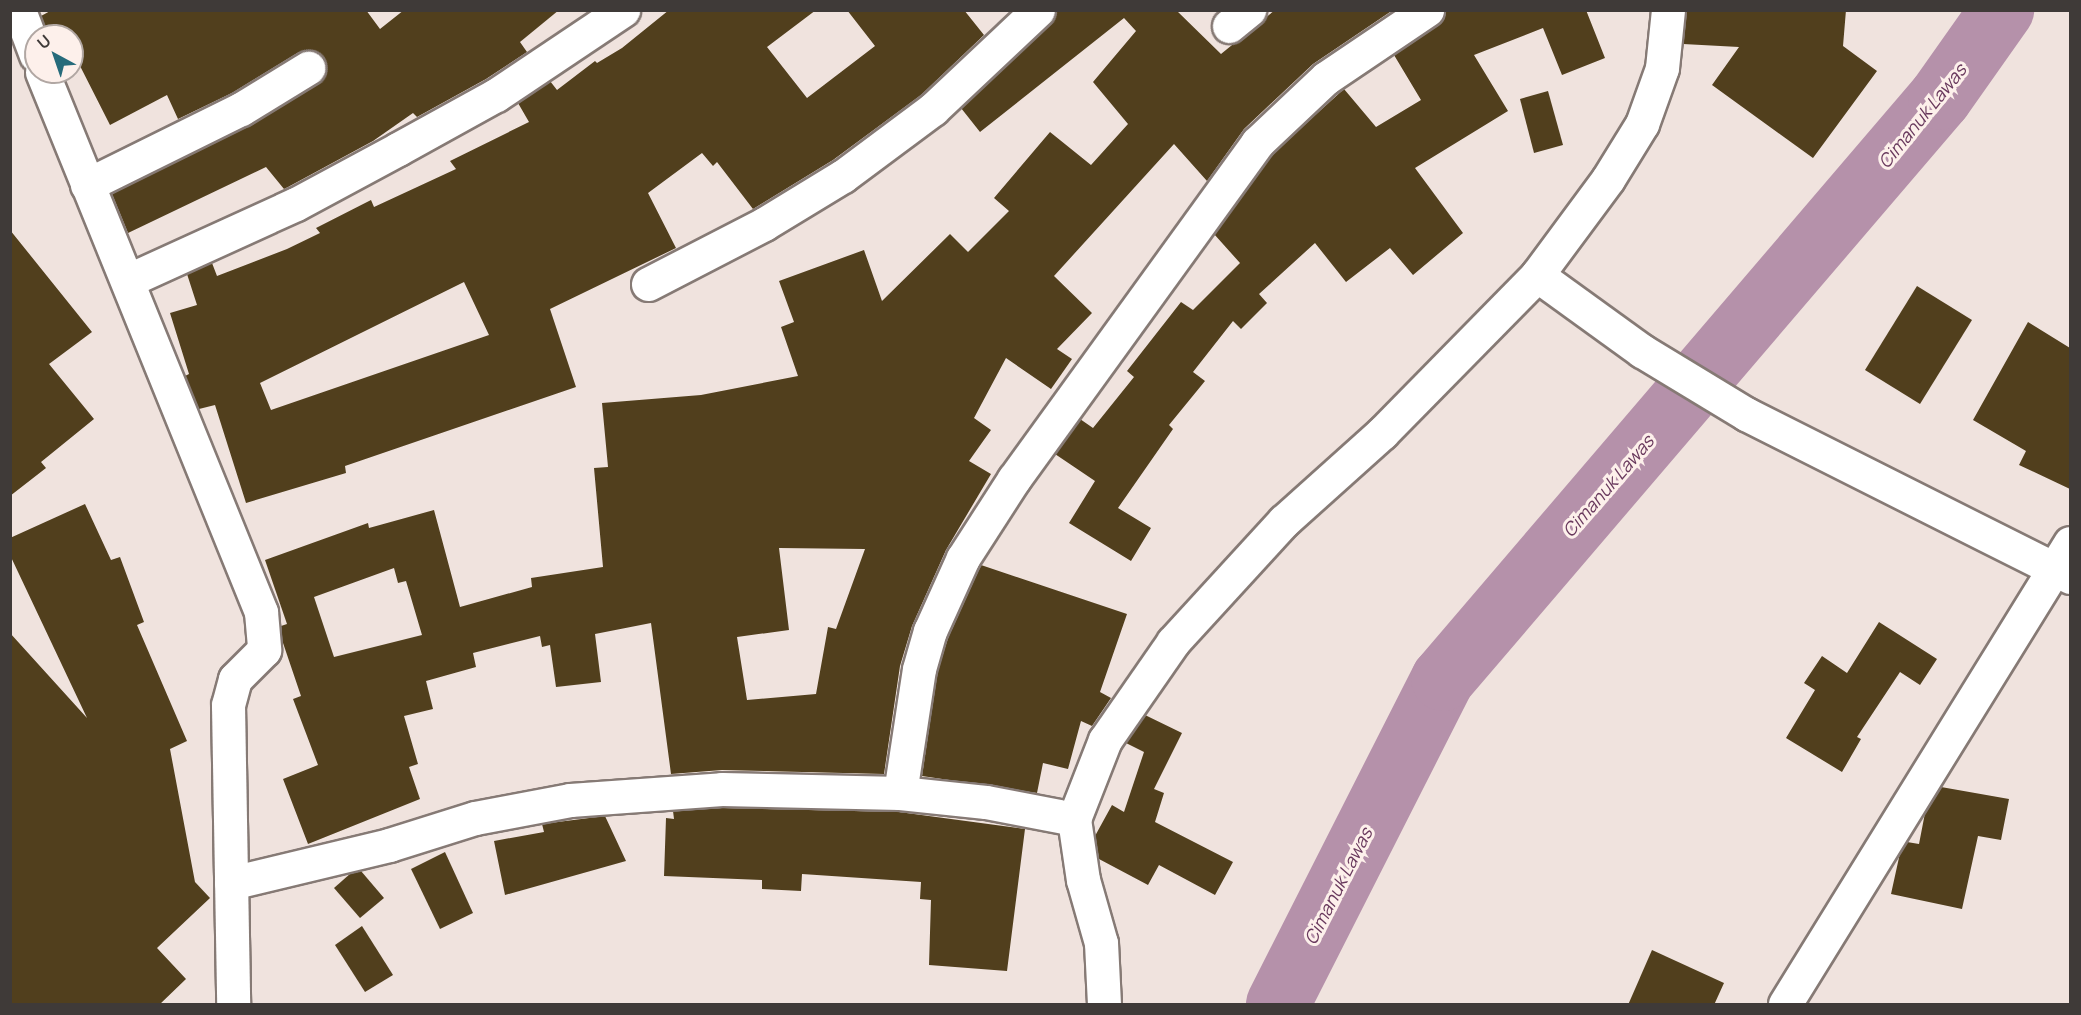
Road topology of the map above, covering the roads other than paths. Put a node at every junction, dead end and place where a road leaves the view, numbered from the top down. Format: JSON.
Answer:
{"nodes":[{"id":1,"x":18,"y":10,"type":"edge"},
{"id":2,"x":623,"y":10,"type":"edge"},
{"id":3,"x":1038,"y":10,"type":"edge"},
{"id":4,"x":1426,"y":10,"type":"edge"},
{"id":5,"x":1668,"y":10,"type":"edge"},
{"id":6,"x":24,"y":25,"type":"edge"},
{"id":7,"x":308,"y":68,"type":"dead end"},
{"id":8,"x":47,"y":84,"type":"edge"},
{"id":9,"x":87,"y":185,"type":"junction"},
{"id":10,"x":1537,"y":275,"type":"junction"},
{"id":11,"x":129,"y":280,"type":"junction"},
{"id":12,"x":648,"y":284,"type":"dead end"},
{"id":13,"x":2065,"y":563,"type":"edge"},
{"id":14,"x":900,"y":793,"type":"junction"},
{"id":15,"x":1074,"y":819,"type":"junction"},
{"id":16,"x":231,"y":884,"type":"junction"},
{"id":17,"x":233,"y":1005,"type":"edge"},
{"id":18,"x":1104,"y":1005,"type":"edge"},
{"id":19,"x":1785,"y":1005,"type":"edge"}],
"edges":[{"from":1,"to":6,"type":"street"},
{"from":2,"to":11,"type":"street"},
{"from":3,"to":12,"type":"street"},
{"from":4,"to":14,"type":"street"},
{"from":5,"to":10,"type":"street"},
{"from":7,"to":9,"type":"street"},
{"from":8,"to":9,"type":"street"},
{"from":9,"to":11,"type":"street"},
{"from":10,"to":13,"type":"street"},
{"from":10,"to":15,"type":"street"},
{"from":11,"to":16,"type":"street"},
{"from":13,"to":19,"type":"street"},
{"from":14,"to":15,"type":"street"},
{"from":14,"to":16,"type":"street"},
{"from":15,"to":18,"type":"street"},
{"from":16,"to":17,"type":"street"}]}
